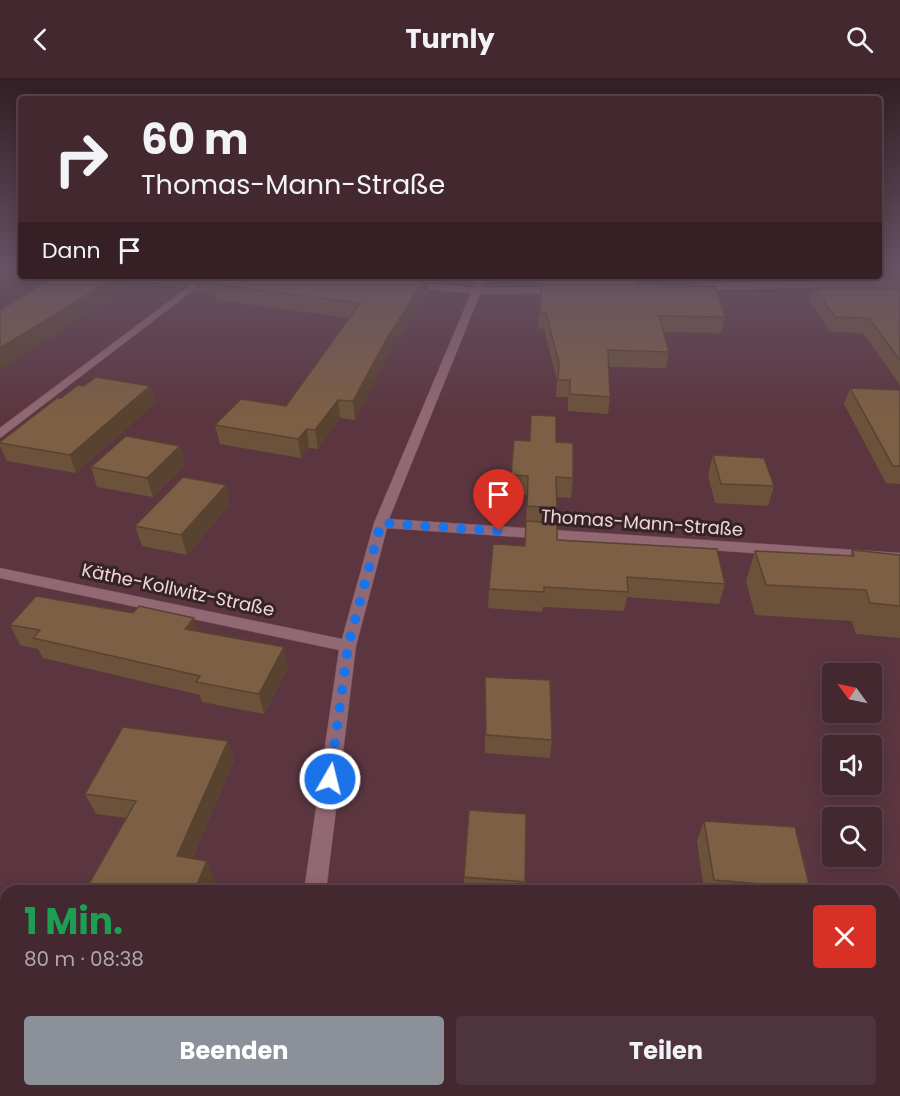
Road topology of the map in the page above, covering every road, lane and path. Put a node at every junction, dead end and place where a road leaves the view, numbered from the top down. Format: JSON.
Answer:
{"nodes":[{"id":1,"x":154,"y":318,"type":"edge"},
{"id":2,"x":464,"y":318,"type":"edge"},
{"id":3,"x":0,"y":435,"type":"edge"},
{"id":4,"x":381,"y":523,"type":"junction"},
{"id":5,"x":900,"y":558,"type":"edge"},
{"id":6,"x":0,"y":573,"type":"edge"},
{"id":7,"x":348,"y":646,"type":"junction"},
{"id":8,"x":316,"y":885,"type":"edge"}],
"edges":[{"from":1,"to":3,"type":"street"},
{"from":2,"to":4,"type":"street"},
{"from":4,"to":5,"type":"street","name":"Thomas-Mann-Straße"},
{"from":4,"to":7,"type":"street"},
{"from":6,"to":7,"type":"street","name":"Käthe-Kollwitz-Straße"},
{"from":7,"to":8,"type":"street"}]}
